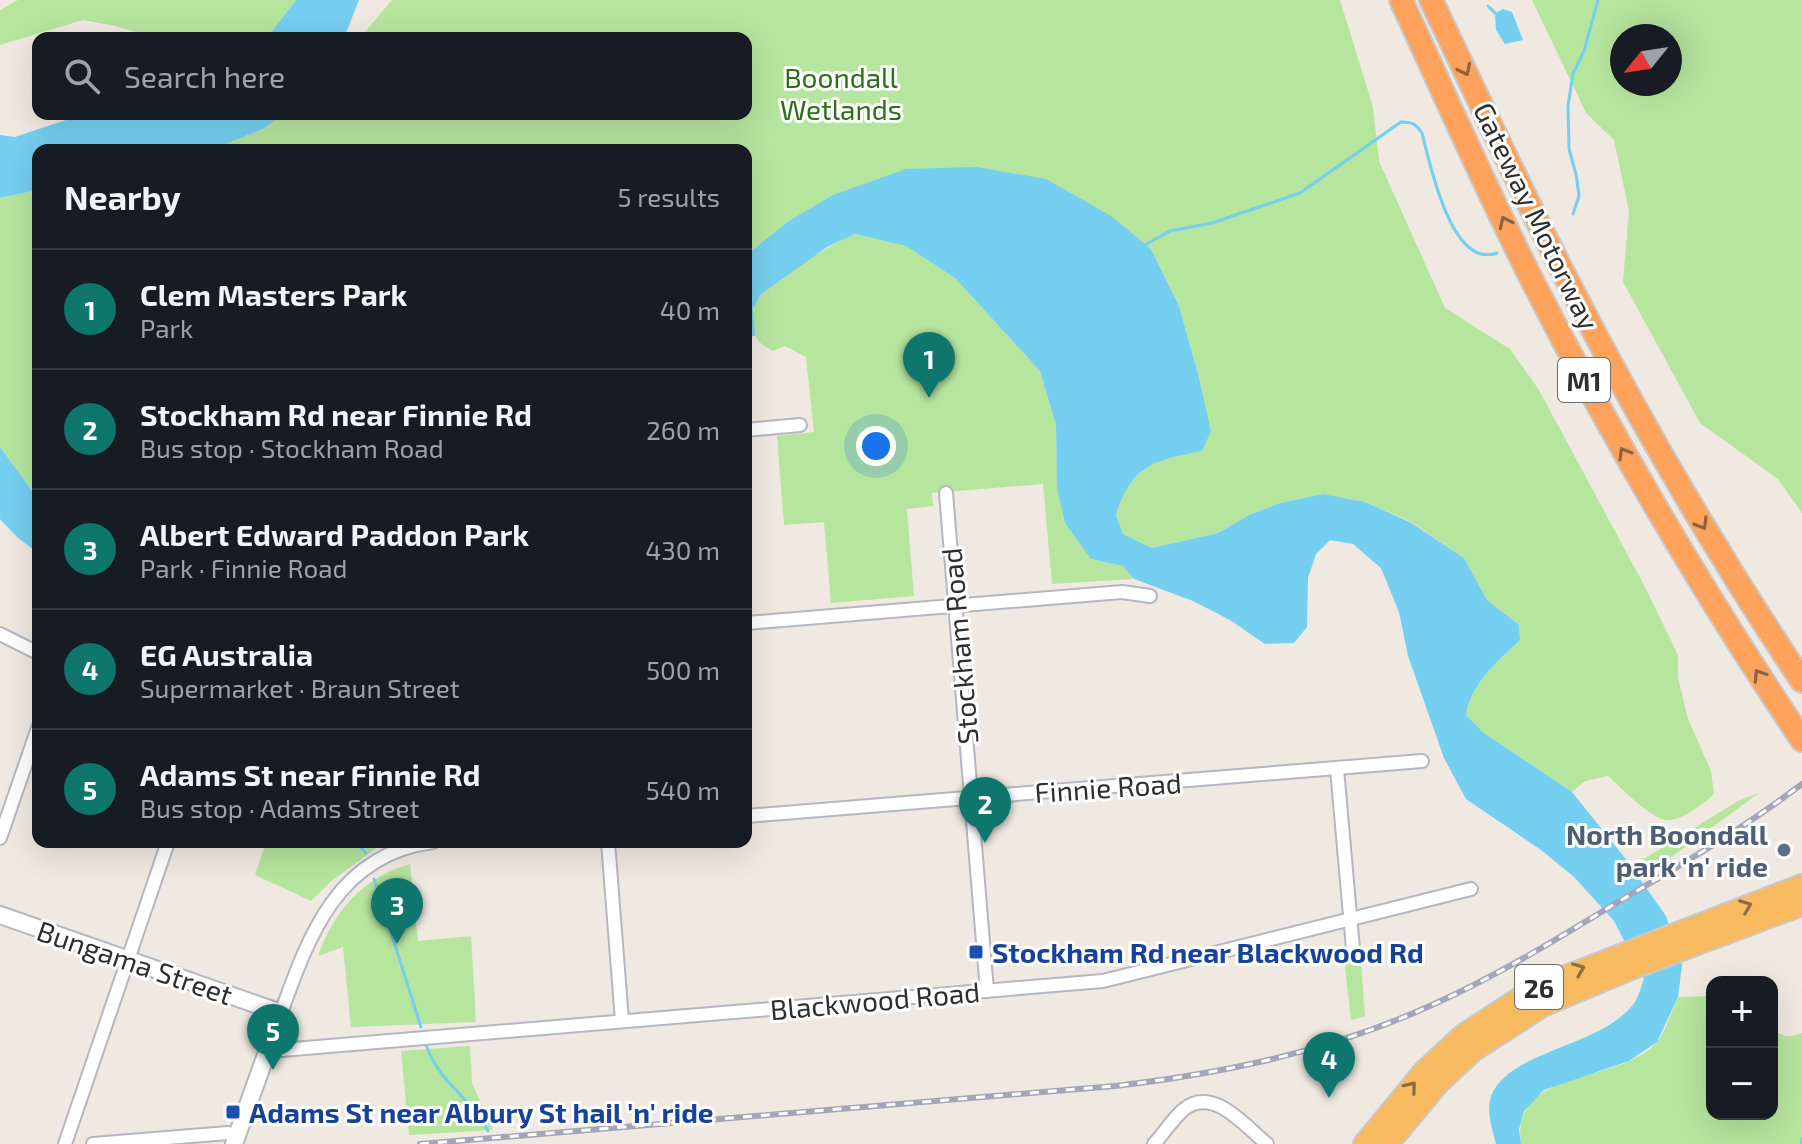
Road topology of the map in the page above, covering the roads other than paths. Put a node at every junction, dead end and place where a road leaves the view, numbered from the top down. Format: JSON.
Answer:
{"nodes":[{"id":1,"x":1401,"y":0,"type":"edge"},
{"id":2,"x":1431,"y":0,"type":"edge"},
{"id":3,"x":800,"y":425,"type":"dead end"},
{"id":4,"x":752,"y":429,"type":"edge"},
{"id":5,"x":946,"y":493,"type":"dead end"},
{"id":6,"x":1150,"y":596,"type":"dead end"},
{"id":7,"x":956,"y":606,"type":"junction"},
{"id":8,"x":752,"y":623,"type":"edge"},
{"id":9,"x":0,"y":634,"type":"edge"},
{"id":10,"x":32,"y":650,"type":"edge"},
{"id":11,"x":1802,"y":681,"type":"edge"},
{"id":12,"x":1802,"y":740,"type":"edge"},
{"id":13,"x":32,"y":745,"type":"edge"},
{"id":14,"x":1422,"y":761,"type":"dead end"},
{"id":15,"x":1337,"y":769,"type":"junction"},
{"id":16,"x":971,"y":797,"type":"junction"},
{"id":17,"x":752,"y":815,"type":"edge"},
{"id":18,"x":0,"y":838,"type":"edge"},
{"id":19,"x":166,"y":848,"type":"edge"},
{"id":20,"x":408,"y":848,"type":"edge"},
{"id":21,"x":608,"y":848,"type":"edge"},
{"id":22,"x":1802,"y":885,"type":"edge"},
{"id":23,"x":1471,"y":889,"type":"dead end"},
{"id":24,"x":1802,"y":905,"type":"edge"},
{"id":25,"x":0,"y":915,"type":"edge"},
{"id":26,"x":1350,"y":921,"type":"junction"},
{"id":27,"x":1693,"y":936,"type":"junction"},
{"id":28,"x":1353,"y":949,"type":"dead end"},
{"id":29,"x":128,"y":961,"type":"junction"},
{"id":30,"x":987,"y":991,"type":"junction"},
{"id":31,"x":281,"y":1013,"type":"junction"},
{"id":32,"x":622,"y":1021,"type":"junction"},
{"id":33,"x":1468,"y":1043,"type":"junction"},
{"id":34,"x":269,"y":1047,"type":"junction"},
{"id":35,"x":236,"y":1140,"type":"edge"},
{"id":36,"x":65,"y":1144,"type":"edge"},
{"id":37,"x":93,"y":1144,"type":"edge"},
{"id":38,"x":1154,"y":1144,"type":"edge"},
{"id":39,"x":1267,"y":1144,"type":"edge"},
{"id":40,"x":1364,"y":1144,"type":"edge"},
{"id":41,"x":1388,"y":1144,"type":"edge"}],
"edges":[{"from":12,"to":1,"type":"highway","name":"Gateway Motorway","number":"M1","one_way":true},
{"from":2,"to":11,"type":"highway","name":"Gateway Motorway","number":"M1","one_way":true},
{"from":3,"to":4,"type":"street"},
{"from":5,"to":7,"type":"street","name":"Stockham Road"},
{"from":6,"to":7,"type":"street"},
{"from":7,"to":8,"type":"street"},
{"from":7,"to":16,"type":"street","name":"Stockham Road"},
{"from":9,"to":10,"type":"street"},
{"from":13,"to":18,"type":"street"},
{"from":14,"to":15,"type":"street","name":"Finnie Road"},
{"from":15,"to":16,"type":"street","name":"Finnie Road"},
{"from":15,"to":26,"type":"street"},
{"from":16,"to":17,"type":"street","name":"Finnie Road"},
{"from":16,"to":30,"type":"street","name":"Stockham Road"},
{"from":19,"to":29,"type":"street"},
{"from":20,"to":31,"type":"street"},
{"from":21,"to":32,"type":"street"},
{"from":27,"to":22,"type":"highway","number":"26","one_way":true},
{"from":23,"to":26,"type":"street","name":"Blackwood Road"},
{"from":24,"to":27,"type":"highway","number":"26"},
{"from":25,"to":29,"type":"street","name":"Bungama Street"},
{"from":26,"to":28,"type":"street"},
{"from":26,"to":30,"type":"street","name":"Blackwood Road"},
{"from":27,"to":33,"type":"highway","number":"26"},
{"from":29,"to":31,"type":"street","name":"Bungama Street"},
{"from":29,"to":36,"type":"street"},
{"from":30,"to":32,"type":"street","name":"Blackwood Road"},
{"from":31,"to":34,"type":"street"},
{"from":32,"to":34,"type":"street","name":"Blackwood Road"},
{"from":40,"to":33,"type":"highway","number":"26","one_way":true},
{"from":33,"to":41,"type":"highway","number":"26"},
{"from":34,"to":35,"type":"street"},
{"from":35,"to":37,"type":"street"},
{"from":38,"to":39,"type":"street"}]}
